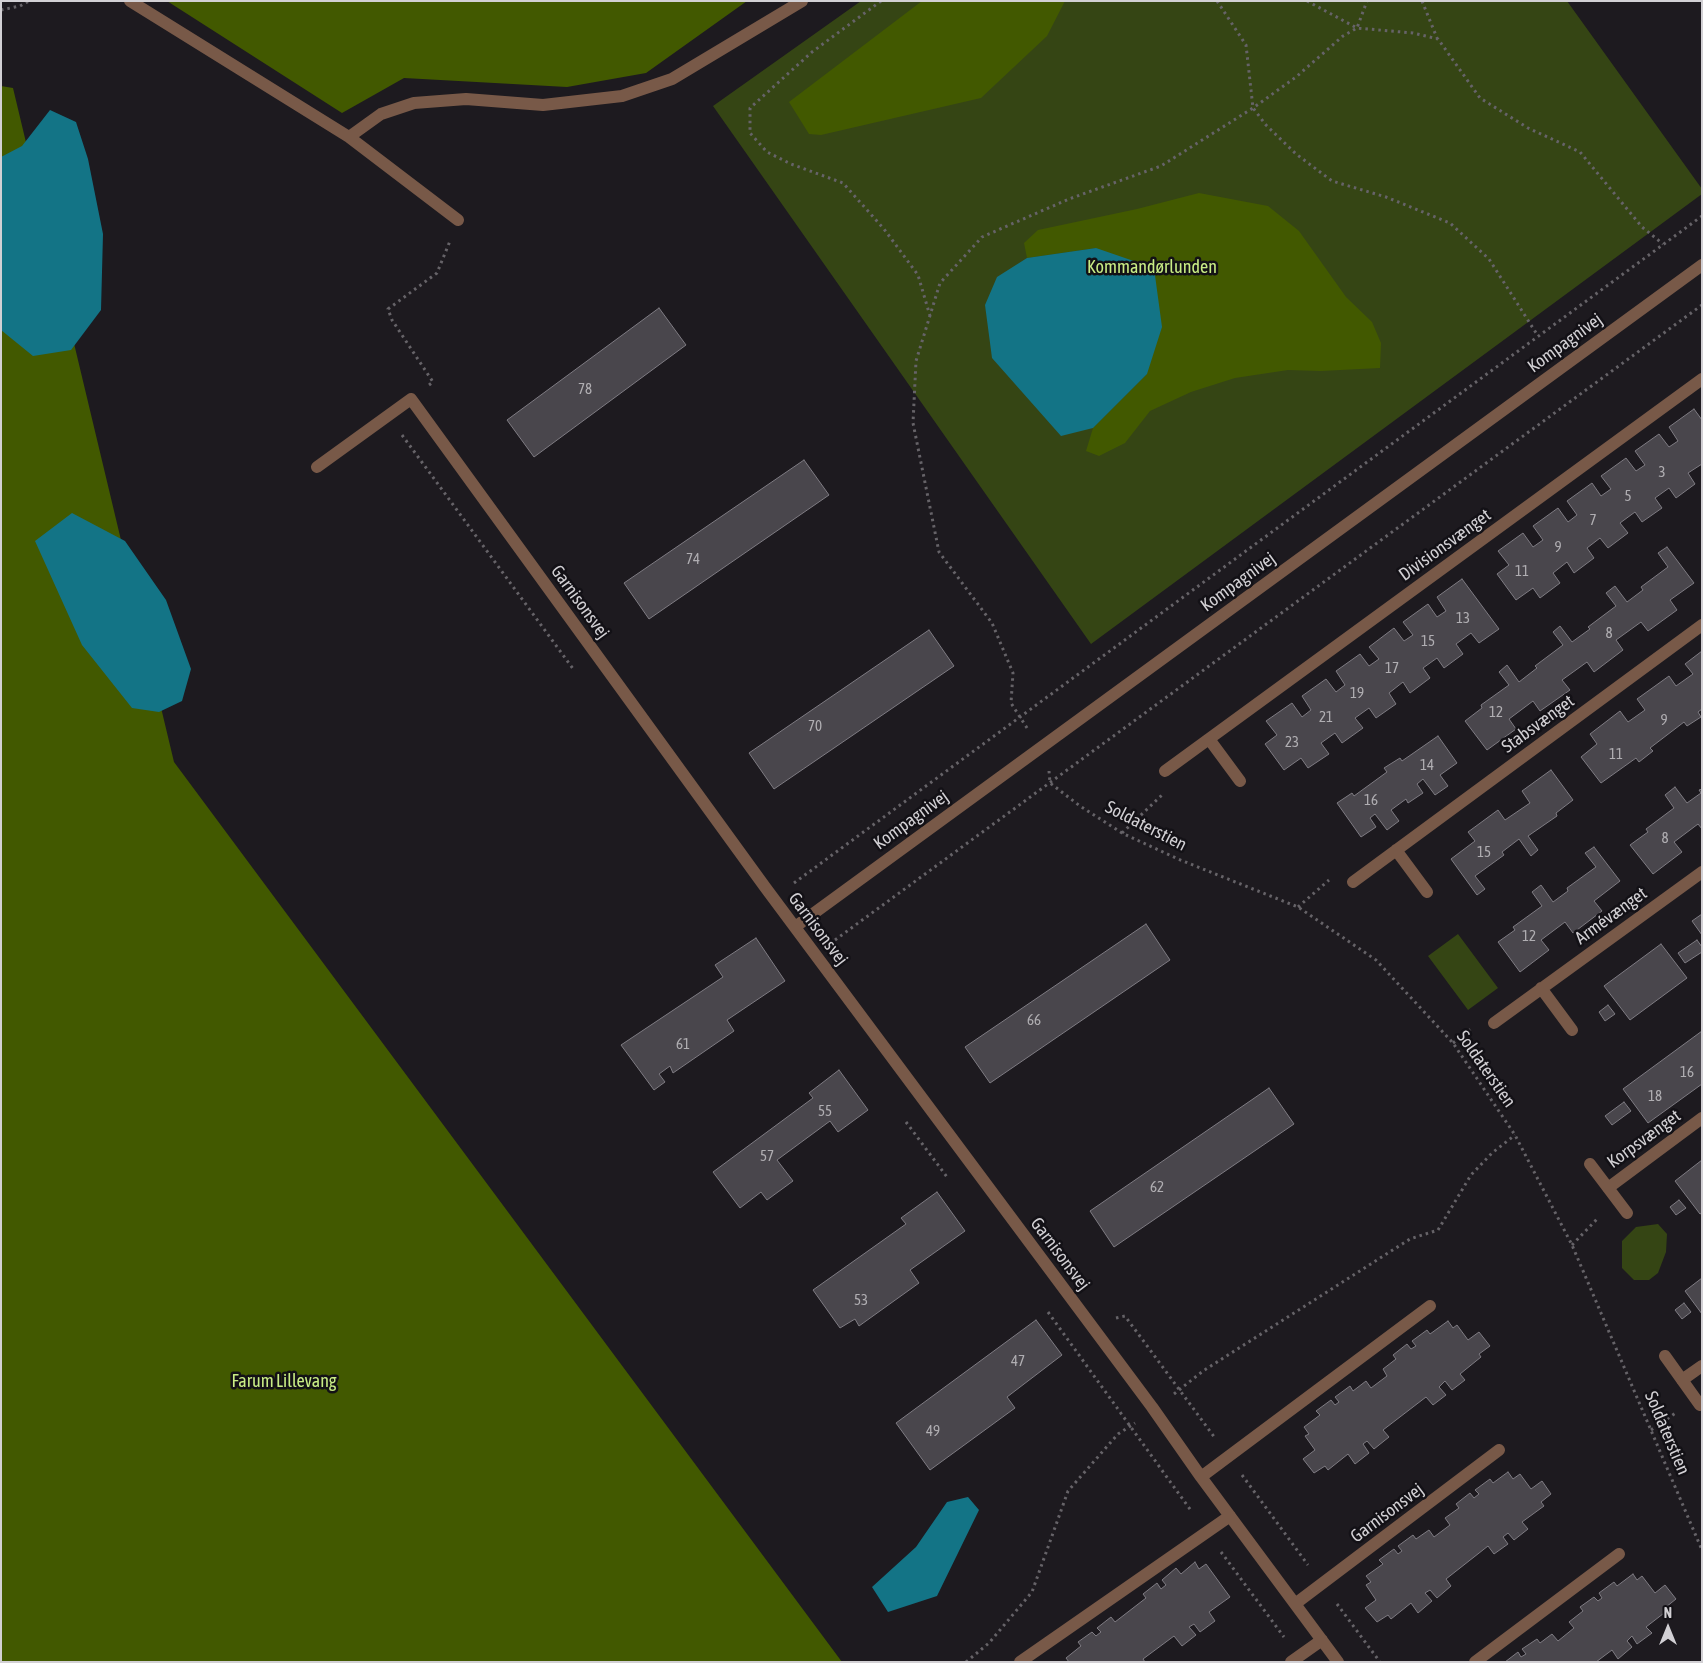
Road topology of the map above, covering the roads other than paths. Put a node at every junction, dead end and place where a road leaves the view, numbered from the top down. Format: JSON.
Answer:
{"nodes":[{"id":1,"x":130,"y":1,"type":"edge"},
{"id":2,"x":802,"y":1,"type":"edge"},
{"id":3,"x":349,"y":137,"type":"junction"},
{"id":4,"x":458,"y":220,"type":"road end"},
{"id":5,"x":1702,"y":265,"type":"edge"},
{"id":6,"x":1702,"y":379,"type":"edge"},
{"id":7,"x":317,"y":467,"type":"dead end"},
{"id":8,"x":1702,"y":625,"type":"edge"},
{"id":9,"x":1209,"y":739,"type":"junction"},
{"id":10,"x":1165,"y":771,"type":"road end"},
{"id":11,"x":1240,"y":781,"type":"dead end"},
{"id":12,"x":1396,"y":850,"type":"junction"},
{"id":13,"x":1702,"y":872,"type":"edge"},
{"id":14,"x":1353,"y":882,"type":"road end"},
{"id":15,"x":1427,"y":892,"type":"dead end"},
{"id":16,"x":795,"y":927,"type":"junction"},
{"id":17,"x":1542,"y":988,"type":"junction"},
{"id":18,"x":1494,"y":1023,"type":"dead end"},
{"id":19,"x":1572,"y":1030,"type":"dead end"},
{"id":20,"x":1702,"y":1118,"type":"edge"},
{"id":21,"x":1590,"y":1164,"type":"dead end"},
{"id":22,"x":1608,"y":1188,"type":"junction"},
{"id":23,"x":1627,"y":1213,"type":"dead end"},
{"id":24,"x":1430,"y":1306,"type":"dead end"},
{"id":25,"x":1665,"y":1356,"type":"dead end"},
{"id":26,"x":1702,"y":1366,"type":"edge"},
{"id":27,"x":1682,"y":1380,"type":"junction"},
{"id":28,"x":1700,"y":1405,"type":"dead end"},
{"id":29,"x":1500,"y":1450,"type":"dead end"},
{"id":30,"x":1201,"y":1477,"type":"junction"},
{"id":31,"x":1230,"y":1516,"type":"junction"},
{"id":32,"x":1620,"y":1554,"type":"dead end"},
{"id":33,"x":1295,"y":1604,"type":"junction"},
{"id":34,"x":1322,"y":1640,"type":"junction"},
{"id":35,"x":1020,"y":1662,"type":"edge"},
{"id":36,"x":1291,"y":1662,"type":"edge"},
{"id":37,"x":1338,"y":1662,"type":"edge"},
{"id":38,"x":1475,"y":1662,"type":"edge"}],
"edges":[{"from":1,"to":3,"type":"street"},
{"from":2,"to":3,"type":"street"},
{"from":3,"to":4,"type":"street"},
{"from":5,"to":16,"type":"street","name":"Kompagnivej"},
{"from":6,"to":9,"type":"street","name":"Divisionsvænget"},
{"from":7,"to":16,"type":"street","name":"Garnisonsvej"},
{"from":8,"to":12,"type":"street","name":"Stabsvænget"},
{"from":9,"to":10,"type":"street","name":"Divisionsvænget"},
{"from":9,"to":11,"type":"street"},
{"from":12,"to":14,"type":"street","name":"Stabsvænget"},
{"from":12,"to":15,"type":"street"},
{"from":13,"to":17,"type":"street","name":"Armévænget"},
{"from":16,"to":30,"type":"street","name":"Garnisonsvej"},
{"from":17,"to":18,"type":"street","name":"Armévænget"},
{"from":17,"to":19,"type":"street"},
{"from":20,"to":22,"type":"street","name":"Korpsvænget"},
{"from":21,"to":22,"type":"street","name":"Korpsvænget"},
{"from":22,"to":23,"type":"street","name":"Korpsvænget"},
{"from":24,"to":30,"type":"street"},
{"from":25,"to":27,"type":"street"},
{"from":26,"to":27,"type":"street"},
{"from":27,"to":28,"type":"street"},
{"from":29,"to":33,"type":"street","name":"Garnisonsvej"},
{"from":30,"to":31,"type":"street","name":"Garnisonsvej"},
{"from":31,"to":33,"type":"street","name":"Garnisonsvej"},
{"from":31,"to":35,"type":"street"},
{"from":32,"to":38,"type":"street"},
{"from":33,"to":34,"type":"street","name":"Garnisonsvej"},
{"from":34,"to":36,"type":"street"},
{"from":34,"to":37,"type":"street","name":"Garnisonsvej"}]}
